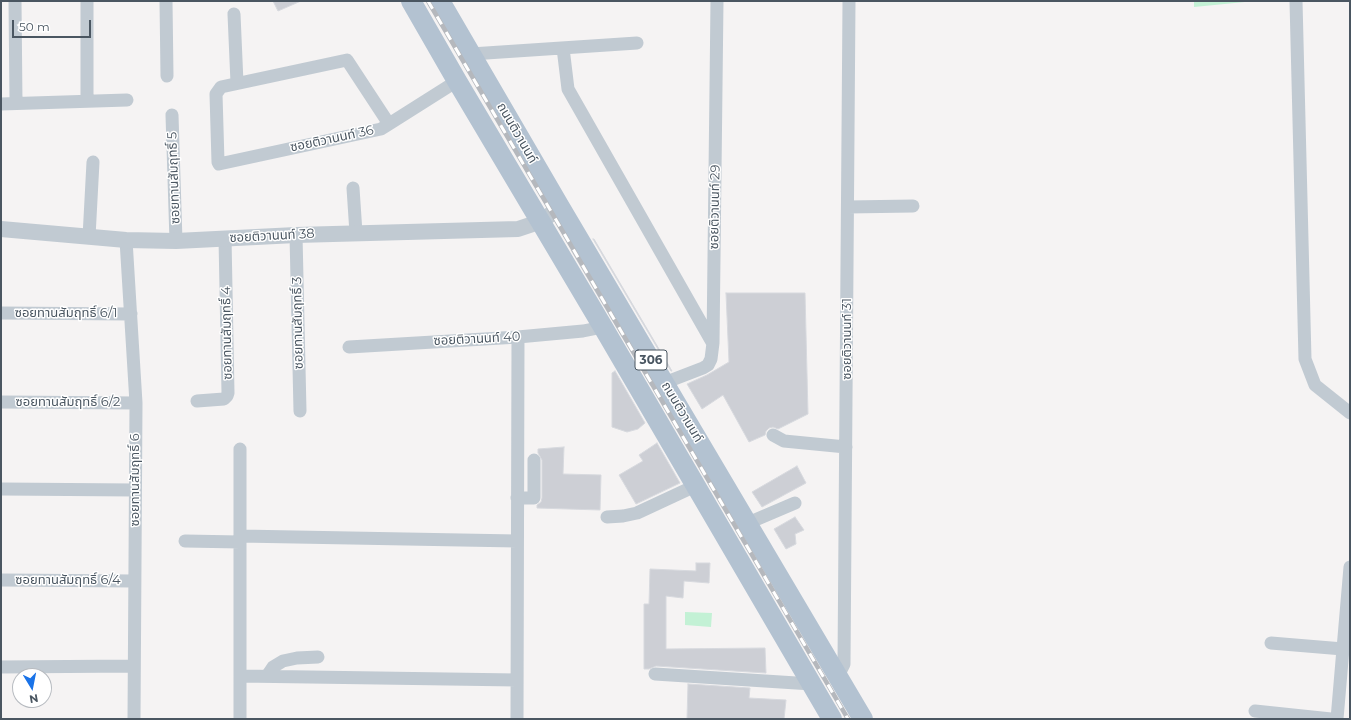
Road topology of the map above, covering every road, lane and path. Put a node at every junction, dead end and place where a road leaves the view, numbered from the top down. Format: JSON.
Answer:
{"nodes":[{"id":1,"x":15,"y":1,"type":"edge"},
{"id":2,"x":87,"y":1,"type":"edge"},
{"id":3,"x":166,"y":1,"type":"edge"},
{"id":4,"x":411,"y":1,"type":"edge"},
{"id":5,"x":440,"y":1,"type":"edge"},
{"id":6,"x":717,"y":1,"type":"edge"},
{"id":7,"x":849,"y":1,"type":"edge"},
{"id":8,"x":1296,"y":1,"type":"edge"},
{"id":9,"x":234,"y":14,"type":"dead end"},
{"id":10,"x":638,"y":42,"type":"dead end"},
{"id":11,"x":564,"y":48,"type":"junction"},
{"id":12,"x":471,"y":54,"type":"junction"},
{"id":13,"x":167,"y":76,"type":"dead end"},
{"id":14,"x":457,"y":81,"type":"junction"},
{"id":15,"x":236,"y":84,"type":"junction"},
{"id":16,"x":127,"y":100,"type":"dead end"},
{"id":17,"x":87,"y":101,"type":"junction"},
{"id":18,"x":1,"y":104,"type":"edge"},
{"id":19,"x":16,"y":104,"type":"junction"},
{"id":20,"x":172,"y":115,"type":"dead end"},
{"id":21,"x":389,"y":124,"type":"junction"},
{"id":22,"x":93,"y":162,"type":"dead end"},
{"id":23,"x":353,"y":188,"type":"dead end"},
{"id":24,"x":913,"y":206,"type":"dead end"},
{"id":25,"x":560,"y":207,"type":"junction"},
{"id":26,"x":848,"y":207,"type":"junction"},
{"id":27,"x":542,"y":222,"type":"junction"},
{"id":28,"x":1,"y":229,"type":"edge"},
{"id":29,"x":356,"y":233,"type":"junction"},
{"id":30,"x":296,"y":235,"type":"junction"},
{"id":31,"x":89,"y":237,"type":"junction"},
{"id":32,"x":225,"y":238,"type":"junction"},
{"id":33,"x":126,"y":240,"type":"junction"},
{"id":34,"x":176,"y":241,"type":"junction"},
{"id":35,"x":1,"y":313,"type":"edge"},
{"id":36,"x":131,"y":314,"type":"junction"},
{"id":37,"x":603,"y":327,"type":"junction"},
{"id":38,"x":518,"y":337,"type":"junction"},
{"id":39,"x":713,"y":343,"type":"junction"},
{"id":40,"x":349,"y":347,"type":"dead end"},
{"id":41,"x":664,"y":383,"type":"junction"},
{"id":42,"x":197,"y":401,"type":"dead end"},
{"id":43,"x":1,"y":402,"type":"edge"},
{"id":44,"x":136,"y":402,"type":"junction"},
{"id":45,"x":300,"y":410,"type":"dead end"},
{"id":46,"x":1350,"y":413,"type":"edge"},
{"id":47,"x":773,"y":435,"type":"dead end"},
{"id":48,"x":846,"y":447,"type":"junction"},
{"id":49,"x":240,"y":449,"type":"dead end"},
{"id":50,"x":534,"y":460,"type":"dead end"},
{"id":51,"x":695,"y":486,"type":"junction"},
{"id":52,"x":1,"y":490,"type":"edge"},
{"id":53,"x":135,"y":490,"type":"junction"},
{"id":54,"x":517,"y":498,"type":"junction"},
{"id":55,"x":795,"y":503,"type":"dead end"},
{"id":56,"x":607,"y":517,"type":"dead end"},
{"id":57,"x":748,"y":523,"type":"junction"},
{"id":58,"x":240,"y":539,"type":"junction"},
{"id":59,"x":185,"y":541,"type":"dead end"},
{"id":60,"x":517,"y":541,"type":"junction"},
{"id":61,"x":1350,"y":567,"type":"edge"},
{"id":62,"x":1,"y":580,"type":"edge"},
{"id":63,"x":134,"y":581,"type":"junction"},
{"id":64,"x":1349,"y":590,"type":"edge"},
{"id":65,"x":1271,"y":643,"type":"dead end"},
{"id":66,"x":1343,"y":650,"type":"junction"},
{"id":67,"x":318,"y":657,"type":"dead end"},
{"id":68,"x":134,"y":666,"type":"junction"},
{"id":69,"x":1,"y":667,"type":"edge"},
{"id":70,"x":655,"y":674,"type":"dead end"},
{"id":71,"x":240,"y":676,"type":"junction"},
{"id":72,"x":267,"y":676,"type":"junction"},
{"id":73,"x":838,"y":676,"type":"junction"},
{"id":74,"x":517,"y":680,"type":"junction"},
{"id":75,"x":812,"y":684,"type":"junction"},
{"id":76,"x":1345,"y":684,"type":"edge"},
{"id":77,"x":1255,"y":711,"type":"dead end"},
{"id":78,"x":134,"y":719,"type":"edge"},
{"id":79,"x":240,"y":719,"type":"edge"},
{"id":80,"x":517,"y":719,"type":"edge"},
{"id":81,"x":832,"y":719,"type":"edge"},
{"id":82,"x":863,"y":719,"type":"edge"},
{"id":83,"x":1331,"y":719,"type":"edge"},
{"id":84,"x":1337,"y":719,"type":"edge"}],
"edges":[{"from":1,"to":19,"type":"street"},
{"from":2,"to":17,"type":"street"},
{"from":3,"to":13,"type":"street"},
{"from":4,"to":14,"type":"main road","name":"ถนนติวานนท์","number":"306"},
{"from":5,"to":12,"type":"main road","name":"ถนนติวานนท์","number":"306"},
{"from":6,"to":39,"type":"street","name":"ซอยติวานนท์ 29"},
{"from":7,"to":26,"type":"street","name":"ซอยติวานนท์ 31"},
{"from":8,"to":46,"type":"street"},
{"from":9,"to":15,"type":"street"},
{"from":10,"to":11,"type":"street"},
{"from":11,"to":12,"type":"street"},
{"from":11,"to":39,"type":"street"},
{"from":12,"to":25,"type":"main road","name":"ถนนติวานนท์","number":"306"},
{"from":14,"to":21,"type":"street","name":"ซอยติวานนท์ 36"},
{"from":14,"to":27,"type":"main road","name":"ถนนติวานนท์","number":"306"},
{"from":15,"to":21,"type":"street"},
{"from":15,"to":21,"type":"street","name":"ซอยติวานนท์ 36"},
{"from":16,"to":17,"type":"street"},
{"from":17,"to":19,"type":"street"},
{"from":18,"to":19,"type":"street"},
{"from":20,"to":34,"type":"street","name":"ซอยทานสัมฤทธิ์ 5"},
{"from":22,"to":31,"type":"street"},
{"from":23,"to":29,"type":"street"},
{"from":24,"to":26,"type":"street"},
{"from":25,"to":27,"type":"street"},
{"from":25,"to":41,"type":"main road","name":"ถนนติวานนท์","number":"306"},
{"from":26,"to":48,"type":"street","name":"ซอยติวานนท์ 31"},
{"from":27,"to":29,"type":"street","name":"ซอยติวานนท์ 38"},
{"from":27,"to":37,"type":"main road","name":"ถนนติวานนท์","number":"306"},
{"from":28,"to":31,"type":"street","name":"ซอยติวานนท์ 38"},
{"from":29,"to":30,"type":"street","name":"ซอยติวานนท์ 38"},
{"from":30,"to":32,"type":"street","name":"ซอยติวานนท์ 38"},
{"from":30,"to":45,"type":"street","name":"ซอยทานสัมฤทธิ์ 3"},
{"from":31,"to":33,"type":"street","name":"ซอยติวานนท์ 38"},
{"from":32,"to":34,"type":"street","name":"ซอยติวานนท์ 38"},
{"from":32,"to":42,"type":"street","name":"ซอยทานสัมฤทธิ์ 4"},
{"from":33,"to":34,"type":"street","name":"ซอยติวานนท์ 38"},
{"from":33,"to":36,"type":"street","name":"ซอยทานสัมฤทธิ์ 6"},
{"from":35,"to":36,"type":"street","name":"ซอยทานสัมฤทธิ์ 6/1"},
{"from":36,"to":44,"type":"street","name":"ซอยทานสัมฤทธิ์ 6"},
{"from":37,"to":38,"type":"street","name":"ซอยติวานนท์ 40"},
{"from":37,"to":51,"type":"main road","name":"ถนนติวานนท์","number":"306"},
{"from":38,"to":40,"type":"street","name":"ซอยติวานนท์ 40"},
{"from":38,"to":54,"type":"street"},
{"from":39,"to":41,"type":"street","name":"ซอยติวานนท์ 29"},
{"from":41,"to":57,"type":"main road","name":"ถนนติวานนท์","number":"306"},
{"from":43,"to":44,"type":"street","name":"ซอยทานสัมฤทธิ์ 6/2"},
{"from":44,"to":53,"type":"street","name":"ซอยทานสัมฤทธิ์ 6"},
{"from":47,"to":48,"type":"street"},
{"from":48,"to":73,"type":"street","name":"ซอยติวานนท์ 31"},
{"from":49,"to":58,"type":"street"},
{"from":50,"to":54,"type":"street"},
{"from":51,"to":56,"type":"street"},
{"from":51,"to":75,"type":"main road","name":"ถนนติวานนท์","number":"306"},
{"from":52,"to":53,"type":"street"},
{"from":53,"to":63,"type":"street","name":"ซอยทานสัมฤทธิ์ 6"},
{"from":54,"to":60,"type":"street"},
{"from":55,"to":57,"type":"street"},
{"from":57,"to":73,"type":"main road","name":"ถนนติวานนท์","number":"306"},
{"from":58,"to":59,"type":"street"},
{"from":58,"to":60,"type":"street"},
{"from":58,"to":71,"type":"street"},
{"from":60,"to":74,"type":"street"},
{"from":61,"to":64,"type":"street"},
{"from":62,"to":63,"type":"street","name":"ซอยทานสัมฤทธิ์ 6/4"},
{"from":63,"to":68,"type":"street","name":"ซอยทานสัมฤทธิ์ 6"},
{"from":64,"to":66,"type":"street"},
{"from":65,"to":66,"type":"street"},
{"from":66,"to":76,"type":"street"},
{"from":67,"to":72,"type":"street"},
{"from":68,"to":69,"type":"street"},
{"from":68,"to":78,"type":"street","name":"ซอยทานสัมฤทธิ์ 6"},
{"from":70,"to":75,"type":"street"},
{"from":71,"to":72,"type":"street"},
{"from":71,"to":79,"type":"street"},
{"from":72,"to":74,"type":"street"},
{"from":73,"to":82,"type":"main road","name":"ถนนติวานนท์","number":"306"},
{"from":74,"to":80,"type":"street"},
{"from":75,"to":81,"type":"main road","name":"ถนนติวานนท์","number":"306"},
{"from":76,"to":84,"type":"street"},
{"from":77,"to":83,"type":"street"}]}
